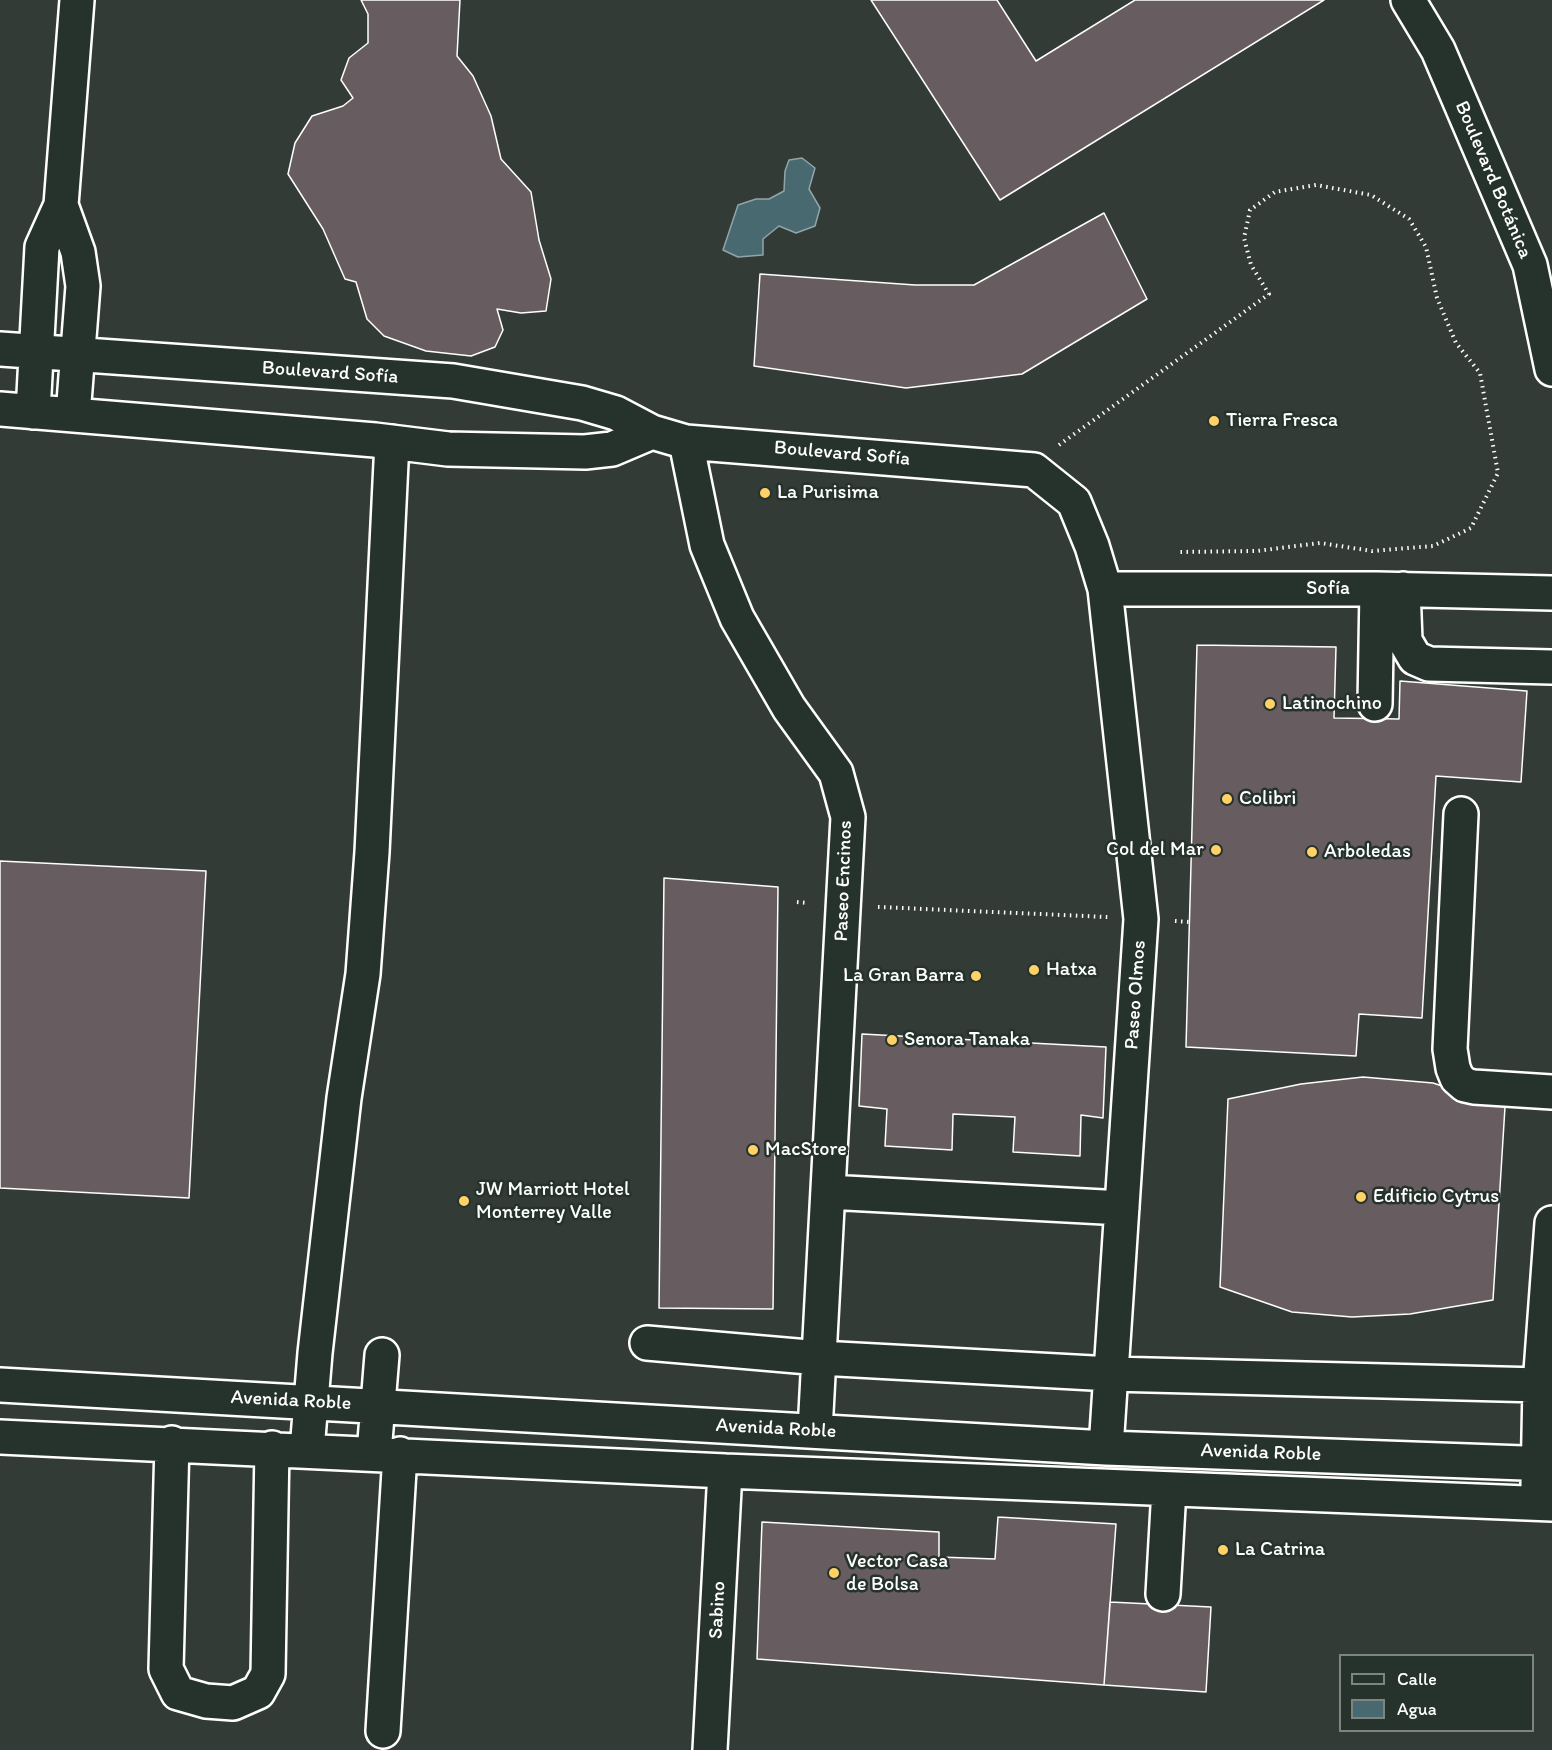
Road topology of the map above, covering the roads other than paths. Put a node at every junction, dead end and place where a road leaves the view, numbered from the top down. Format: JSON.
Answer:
{"nodes":[{"id":1,"x":76,"y":0,"type":"edge"},
{"id":2,"x":1408,"y":0,"type":"edge"},
{"id":3,"x":61,"y":205,"type":"junction"},
{"id":4,"x":0,"y":349,"type":"edge"},
{"id":5,"x":38,"y":352,"type":"junction"},
{"id":6,"x":79,"y":356,"type":"junction"},
{"id":7,"x":1552,"y":369,"type":"edge"},
{"id":8,"x":0,"y":409,"type":"edge"},
{"id":9,"x":33,"y":412,"type":"junction"},
{"id":10,"x":73,"y":415,"type":"junction"},
{"id":11,"x":652,"y":432,"type":"junction"},
{"id":12,"x":392,"y":442,"type":"junction"},
{"id":13,"x":686,"y":442,"type":"junction"},
{"id":14,"x":1029,"y":470,"type":"joint"},
{"id":15,"x":1105,"y":589,"type":"junction"},
{"id":16,"x":1390,"y":589,"type":"junction"},
{"id":17,"x":1552,"y":593,"type":"edge"},
{"id":18,"x":1552,"y":668,"type":"edge"},
{"id":19,"x":1375,"y":704,"type":"dead end"},
{"id":20,"x":1461,"y":814,"type":"dead end"},
{"id":21,"x":1552,"y":1092,"type":"edge"},
{"id":22,"x":828,"y":1192,"type":"junction"},
{"id":23,"x":1122,"y":1208,"type":"junction"},
{"id":24,"x":1552,"y":1223,"type":"edge"},
{"id":25,"x":647,"y":1343,"type":"dead end"},
{"id":26,"x":382,"y":1356,"type":"dead end"},
{"id":27,"x":819,"y":1358,"type":"junction"},
{"id":28,"x":1111,"y":1374,"type":"junction"},
{"id":29,"x":0,"y":1385,"type":"edge"},
{"id":30,"x":1540,"y":1385,"type":"junction"},
{"id":31,"x":310,"y":1402,"type":"junction"},
{"id":32,"x":377,"y":1406,"type":"junction"},
{"id":33,"x":815,"y":1431,"type":"junction"},
{"id":34,"x":0,"y":1437,"type":"edge"},
{"id":35,"x":172,"y":1443,"type":"junction"},
{"id":36,"x":272,"y":1448,"type":"junction"},
{"id":37,"x":1106,"y":1448,"type":"junction"},
{"id":38,"x":307,"y":1450,"type":"junction"},
{"id":39,"x":387,"y":1454,"type":"junction"},
{"id":40,"x":1546,"y":1464,"type":"edge"},
{"id":41,"x":725,"y":1471,"type":"junction"},
{"id":42,"x":1168,"y":1489,"type":"junction"},
{"id":43,"x":1544,"y":1504,"type":"edge"},
{"id":44,"x":1163,"y":1594,"type":"dead end"},
{"id":45,"x":383,"y":1731,"type":"dead end"},
{"id":46,"x":711,"y":1750,"type":"edge"}],
"edges":[{"from":1,"to":3,"type":"street"},
{"from":2,"to":7,"type":"street","name":"Boulevard Botánica"},
{"from":3,"to":5,"type":"street"},
{"from":3,"to":6,"type":"street"},
{"from":4,"to":5,"type":"street","name":"Boulevard Sofía"},
{"from":5,"to":6,"type":"street","name":"Boulevard Sofía"},
{"from":5,"to":9,"type":"street"},
{"from":6,"to":10,"type":"street"},
{"from":6,"to":11,"type":"street","name":"Boulevard Sofía"},
{"from":8,"to":9,"type":"street"},
{"from":9,"to":10,"type":"street"},
{"from":10,"to":12,"type":"street"},
{"from":11,"to":12,"type":"street"},
{"from":11,"to":13,"type":"street","name":"Boulevard Sofía"},
{"from":12,"to":31,"type":"street"},
{"from":13,"to":14,"type":"street","name":"Boulevard Sofía"},
{"from":13,"to":22,"type":"street","name":"Paseo Encinos"},
{"from":14,"to":15,"type":"street","name":"Paseo Olmos"},
{"from":15,"to":16,"type":"street","name":"Sofía"},
{"from":15,"to":23,"type":"street","name":"Paseo Olmos"},
{"from":16,"to":17,"type":"street","name":"Sofía"},
{"from":16,"to":18,"type":"street"},
{"from":16,"to":19,"type":"street"},
{"from":20,"to":21,"type":"street"},
{"from":22,"to":23,"type":"street"},
{"from":22,"to":27,"type":"street","name":"Paseo Encinos"},
{"from":23,"to":28,"type":"street","name":"Paseo Olmos"},
{"from":24,"to":30,"type":"street"},
{"from":25,"to":27,"type":"street"},
{"from":26,"to":32,"type":"street"},
{"from":27,"to":28,"type":"street"},
{"from":27,"to":33,"type":"street","name":"Paseo Encinos"},
{"from":28,"to":30,"type":"street"},
{"from":28,"to":37,"type":"street","name":"Paseo Olmos"},
{"from":29,"to":31,"type":"street","name":"Avenida Roble"},
{"from":30,"to":40,"type":"street"},
{"from":31,"to":32,"type":"street","name":"Avenida Roble"},
{"from":31,"to":38,"type":"street"},
{"from":32,"to":33,"type":"street","name":"Avenida Roble"},
{"from":32,"to":39,"type":"street"},
{"from":33,"to":37,"type":"street","name":"Avenida Roble"},
{"from":34,"to":35,"type":"street","name":"Avenida Roble"},
{"from":35,"to":36,"type":"street","name":"Avenida Roble"},
{"from":35,"to":36,"type":"street"},
{"from":36,"to":38,"type":"street","name":"Avenida Roble"},
{"from":37,"to":40,"type":"street","name":"Avenida Roble"},
{"from":38,"to":39,"type":"street","name":"Avenida Roble"},
{"from":39,"to":41,"type":"street","name":"Avenida Roble"},
{"from":39,"to":45,"type":"street"},
{"from":40,"to":43,"type":"street"},
{"from":41,"to":42,"type":"street","name":"Avenida Roble"},
{"from":41,"to":46,"type":"street","name":"Sabino"},
{"from":42,"to":43,"type":"street","name":"Avenida Roble"},
{"from":42,"to":44,"type":"street"}]}
